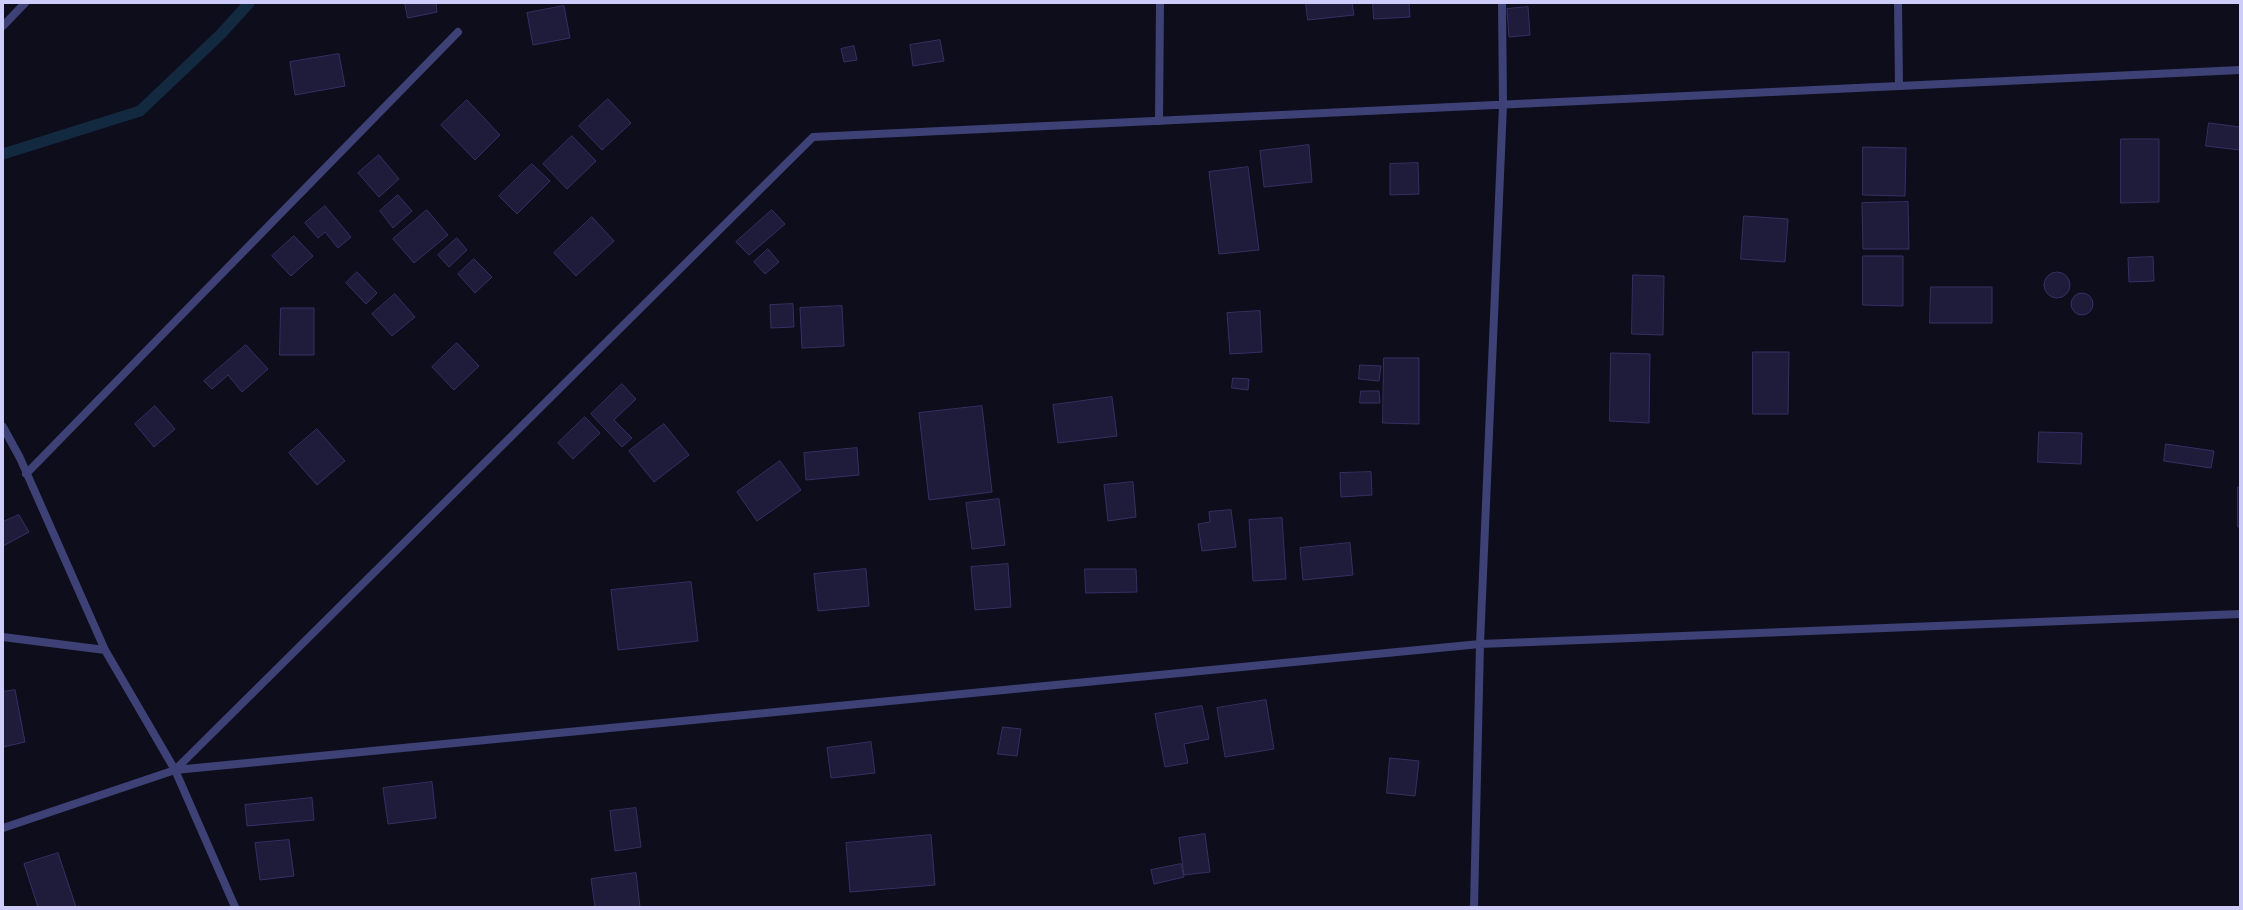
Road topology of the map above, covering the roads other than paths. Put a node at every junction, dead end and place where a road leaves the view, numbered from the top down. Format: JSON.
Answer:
{"nodes":[{"id":1,"x":25,"y":3,"type":"edge"},
{"id":2,"x":1160,"y":3,"type":"edge"},
{"id":3,"x":1502,"y":3,"type":"edge"},
{"id":4,"x":1898,"y":3,"type":"edge"},
{"id":5,"x":3,"y":26,"type":"edge"},
{"id":6,"x":458,"y":32,"type":"dead end"},
{"id":7,"x":2240,"y":70,"type":"edge"},
{"id":8,"x":1899,"y":86,"type":"junction"},
{"id":9,"x":1503,"y":105,"type":"junction"},
{"id":10,"x":1159,"y":121,"type":"junction"},
{"id":11,"x":3,"y":427,"type":"edge"},
{"id":12,"x":26,"y":474,"type":"junction"},
{"id":13,"x":2240,"y":614,"type":"edge"},
{"id":14,"x":3,"y":637,"type":"edge"},
{"id":15,"x":1480,"y":644,"type":"junction"},
{"id":16,"x":105,"y":650,"type":"junction"},
{"id":17,"x":175,"y":770,"type":"junction"},
{"id":18,"x":3,"y":828,"type":"edge"},
{"id":19,"x":235,"y":907,"type":"edge"},
{"id":20,"x":1474,"y":907,"type":"edge"}],
"edges":[{"from":1,"to":5,"type":"street"},
{"from":2,"to":10,"type":"street"},
{"from":3,"to":9,"type":"street"},
{"from":4,"to":8,"type":"street"},
{"from":6,"to":12,"type":"street"},
{"from":7,"to":8,"type":"street"},
{"from":8,"to":9,"type":"street"},
{"from":9,"to":10,"type":"street"},
{"from":9,"to":15,"type":"street"},
{"from":10,"to":17,"type":"street"},
{"from":11,"to":12,"type":"street"},
{"from":12,"to":16,"type":"street"},
{"from":13,"to":15,"type":"street"},
{"from":14,"to":16,"type":"street"},
{"from":15,"to":17,"type":"street"},
{"from":15,"to":20,"type":"street"},
{"from":16,"to":17,"type":"street"},
{"from":17,"to":18,"type":"street"},
{"from":17,"to":19,"type":"street"}]}
